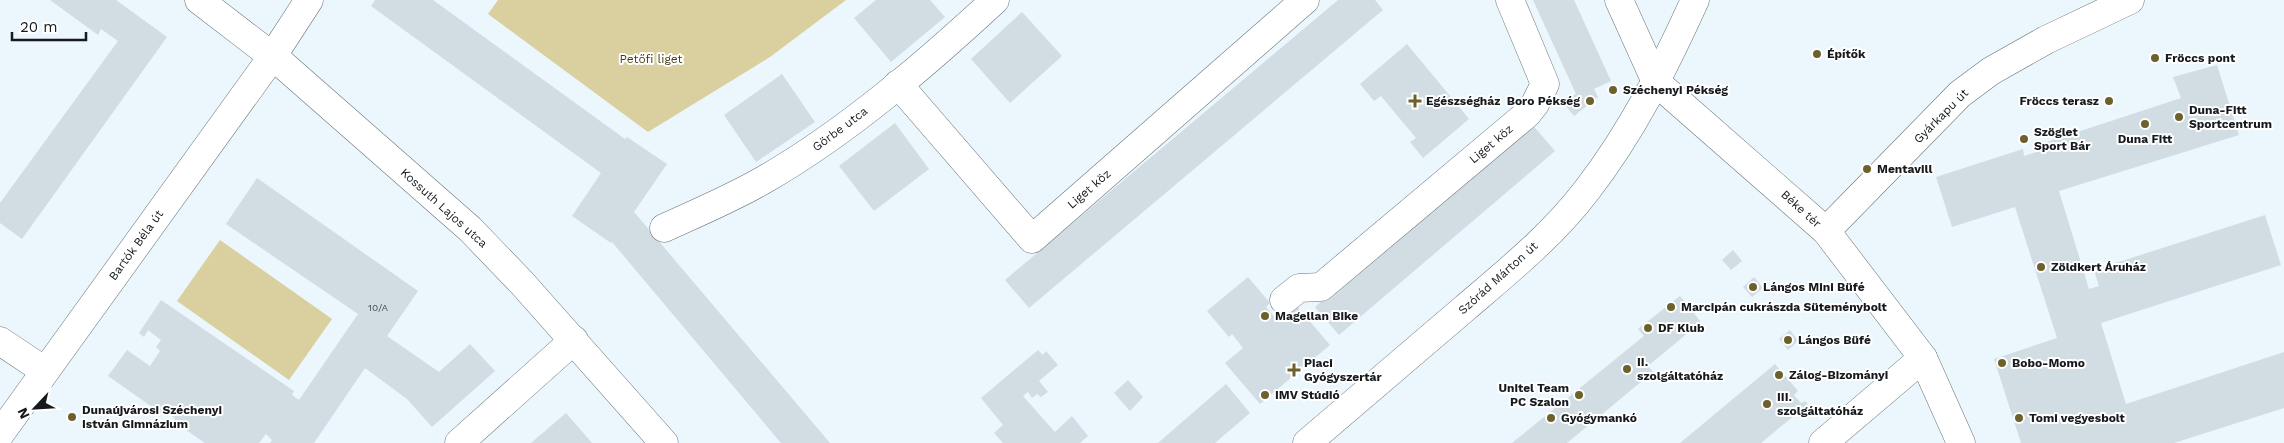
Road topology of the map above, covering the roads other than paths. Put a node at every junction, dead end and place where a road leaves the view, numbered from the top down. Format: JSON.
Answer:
{"nodes":[{"id":1,"x":199,"y":0,"type":"edge"},
{"id":2,"x":309,"y":0,"type":"edge"},
{"id":3,"x":995,"y":0,"type":"edge"},
{"id":4,"x":1510,"y":0,"type":"edge"},
{"id":5,"x":1619,"y":0,"type":"edge"},
{"id":6,"x":1696,"y":0,"type":"edge"},
{"id":7,"x":2130,"y":0,"type":"edge"},
{"id":8,"x":1301,"y":1,"type":"edge"},
{"id":9,"x":272,"y":57,"type":"junction"},
{"id":10,"x":1656,"y":82,"type":"junction"},
{"id":11,"x":898,"y":84,"type":"junction"},
{"id":12,"x":664,"y":228,"type":"dead end"},
{"id":13,"x":1826,"y":231,"type":"junction"},
{"id":14,"x":1284,"y":300,"type":"dead end"},
{"id":15,"x":574,"y":340,"type":"junction"},
{"id":16,"x":0,"y":341,"type":"edge"},
{"id":17,"x":1923,"y":358,"type":"junction"},
{"id":18,"x":45,"y":371,"type":"junction"},
{"id":19,"x":0,"y":434,"type":"edge"},
{"id":20,"x":459,"y":443,"type":"edge"},
{"id":21,"x":664,"y":443,"type":"edge"},
{"id":22,"x":1307,"y":443,"type":"edge"},
{"id":23,"x":1823,"y":443,"type":"edge"},
{"id":24,"x":1961,"y":443,"type":"edge"}],
"edges":[{"from":1,"to":9,"type":"street","name":"Kossuth Lajos utca"},
{"from":2,"to":9,"type":"street","name":"Bartók Béla út"},
{"from":3,"to":11,"type":"street","name":"Görbe utca"},
{"from":4,"to":14,"type":"street","name":"Liget köz"},
{"from":5,"to":10,"type":"street"},
{"from":6,"to":10,"type":"street","name":"Szórád Márton út"},
{"from":7,"to":13,"type":"street","name":"Gyárkapu út"},
{"from":8,"to":11,"type":"street","name":"Liget köz"},
{"from":9,"to":15,"type":"street","name":"Kossuth Lajos utca"},
{"from":9,"to":18,"type":"street","name":"Bartók Béla út"},
{"from":10,"to":13,"type":"street","name":"Béke tér"},
{"from":10,"to":22,"type":"street","name":"Szórád Márton út"},
{"from":11,"to":12,"type":"street","name":"Görbe utca"},
{"from":13,"to":17,"type":"street","name":"Béke tér"},
{"from":15,"to":20,"type":"street"},
{"from":15,"to":21,"type":"street","name":"Kossuth Lajos utca"},
{"from":16,"to":18,"type":"street"},
{"from":17,"to":23,"type":"street"},
{"from":17,"to":24,"type":"street","name":"Béke tér"},
{"from":18,"to":19,"type":"street","name":"Bartók Béla út"}]}
